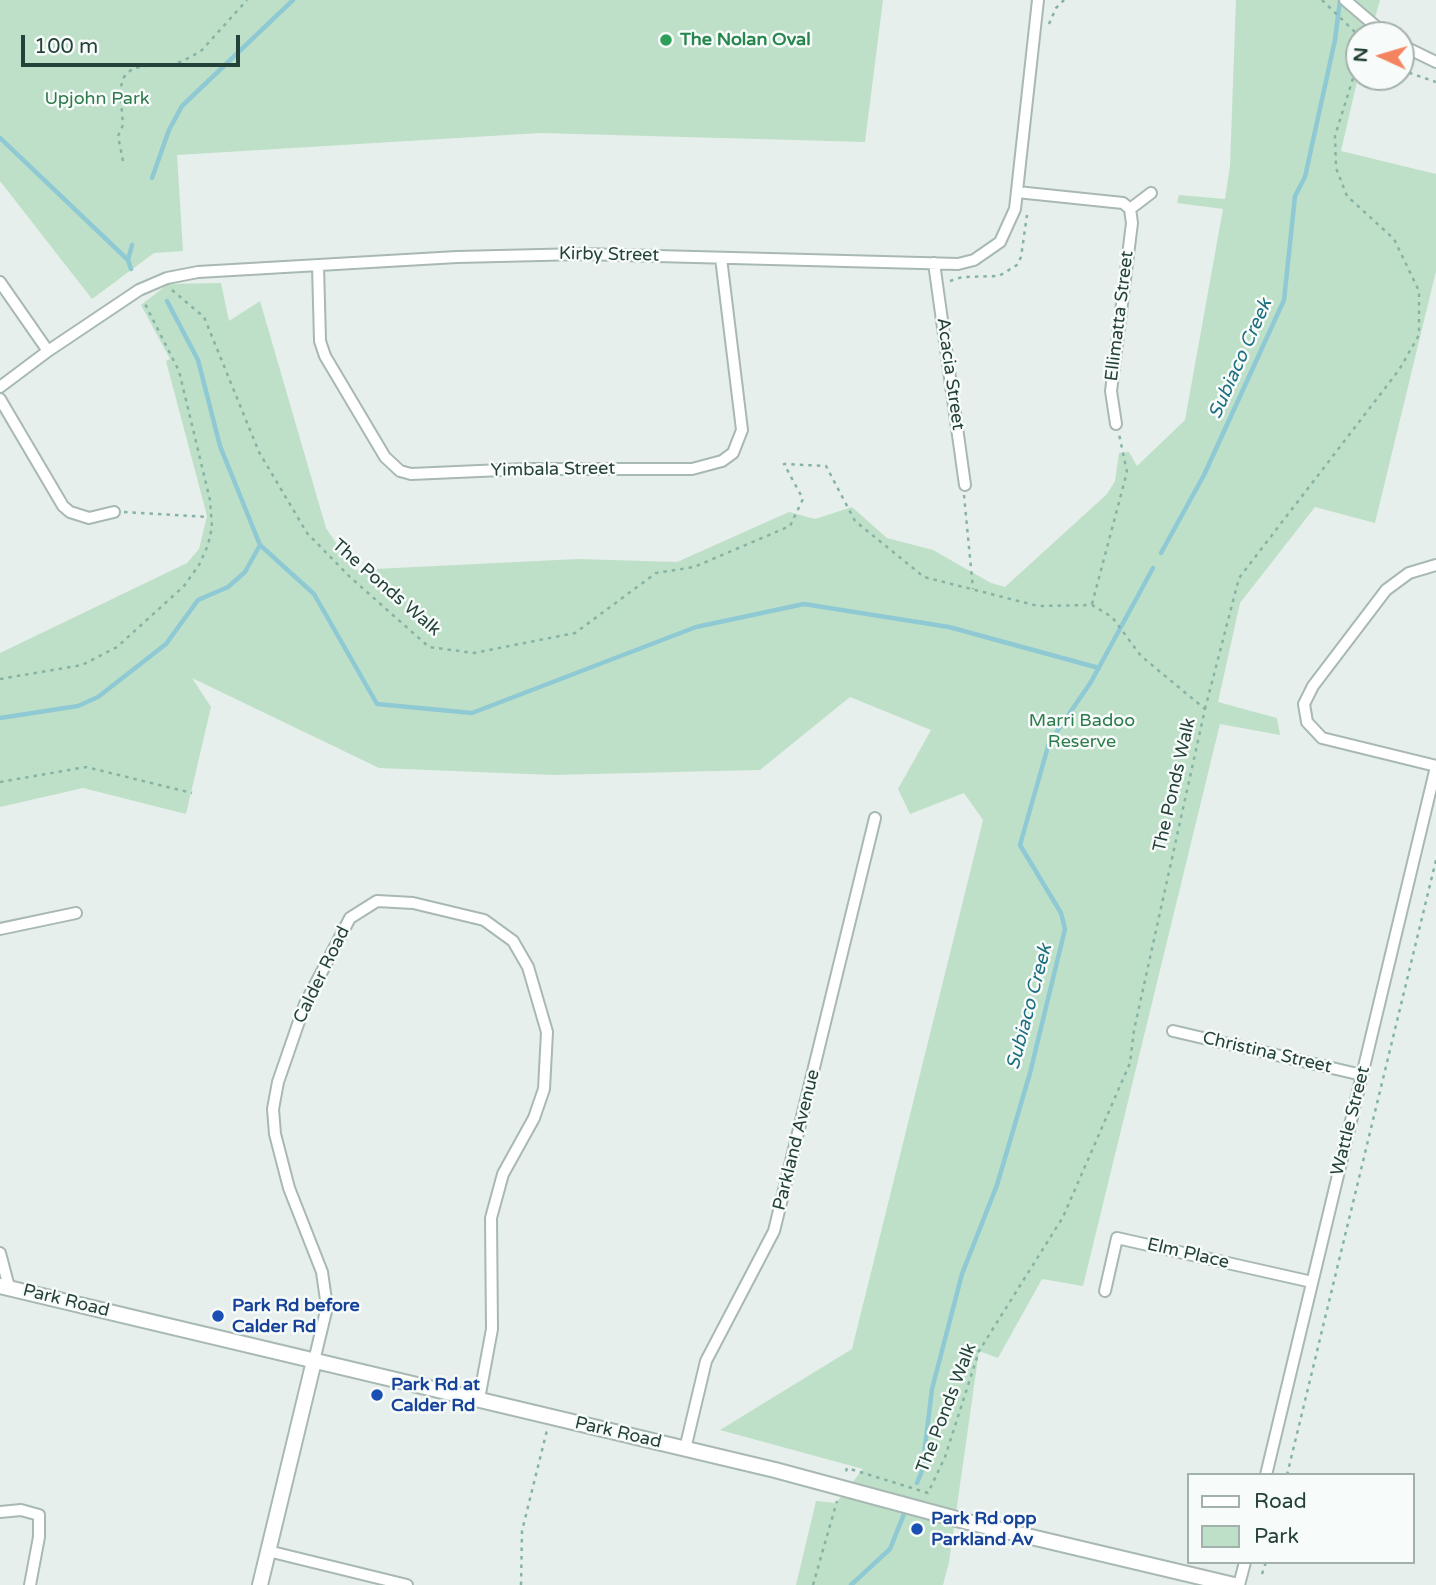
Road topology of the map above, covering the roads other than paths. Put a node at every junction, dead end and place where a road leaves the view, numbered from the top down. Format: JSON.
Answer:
{"nodes":[{"id":1,"x":1038,"y":0,"type":"edge"},
{"id":2,"x":1345,"y":0,"type":"edge"},
{"id":3,"x":1369,"y":21,"type":"edge"},
{"id":4,"x":1415,"y":52,"type":"edge"},
{"id":5,"x":1436,"y":62,"type":"edge"},
{"id":6,"x":1017,"y":192,"type":"junction"},
{"id":7,"x":1151,"y":193,"type":"dead end"},
{"id":8,"x":1130,"y":209,"type":"junction"},
{"id":9,"x":721,"y":257,"type":"junction"},
{"id":10,"x":934,"y":263,"type":"junction"},
{"id":11,"x":318,"y":265,"type":"junction"},
{"id":12,"x":0,"y":282,"type":"edge"},
{"id":13,"x":48,"y":351,"type":"junction"},
{"id":14,"x":0,"y":387,"type":"edge"},
{"id":15,"x":0,"y":400,"type":"edge"},
{"id":16,"x":1116,"y":424,"type":"road end"},
{"id":17,"x":965,"y":485,"type":"road end"},
{"id":18,"x":114,"y":512,"type":"road end"},
{"id":19,"x":1436,"y":565,"type":"edge"},
{"id":20,"x":1436,"y":767,"type":"edge"},
{"id":21,"x":875,"y":818,"type":"dead end"},
{"id":22,"x":76,"y":913,"type":"dead end"},
{"id":23,"x":0,"y":929,"type":"edge"},
{"id":24,"x":1172,"y":1031,"type":"dead end"},
{"id":25,"x":1362,"y":1074,"type":"junction"},
{"id":26,"x":0,"y":1253,"type":"edge"},
{"id":27,"x":1312,"y":1282,"type":"junction"},
{"id":28,"x":4,"y":1287,"type":"edge"},
{"id":29,"x":1105,"y":1291,"type":"dead end"},
{"id":30,"x":314,"y":1361,"type":"junction"},
{"id":31,"x":478,"y":1399,"type":"junction"},
{"id":32,"x":685,"y":1449,"type":"junction"},
{"id":33,"x":1266,"y":1473,"type":"edge"},
{"id":34,"x":0,"y":1512,"type":"edge"},
{"id":35,"x":268,"y":1551,"type":"junction"},
{"id":36,"x":1244,"y":1564,"type":"edge"},
{"id":37,"x":30,"y":1585,"type":"edge"},
{"id":38,"x":260,"y":1585,"type":"edge"},
{"id":39,"x":407,"y":1585,"type":"edge"},
{"id":40,"x":1237,"y":1585,"type":"edge"}],
"edges":[{"from":1,"to":6,"type":"street","name":"Kirby Street"},
{"from":2,"to":3,"type":"street"},
{"from":4,"to":5,"type":"street"},
{"from":6,"to":8,"type":"street"},
{"from":6,"to":10,"type":"street","name":"Kirby Street"},
{"from":7,"to":8,"type":"street"},
{"from":8,"to":16,"type":"street","name":"Ellimatta Street"},
{"from":9,"to":10,"type":"street","name":"Kirby Street"},
{"from":9,"to":11,"type":"street","name":"Kirby Street"},
{"from":9,"to":11,"type":"street","name":"Yimbala Street"},
{"from":10,"to":17,"type":"street","name":"Acacia Street"},
{"from":11,"to":13,"type":"street","name":"Kirby Street"},
{"from":12,"to":13,"type":"street"},
{"from":13,"to":14,"type":"street","name":"Kirby Street"},
{"from":15,"to":18,"type":"street"},
{"from":19,"to":20,"type":"street"},
{"from":20,"to":25,"type":"street","name":"Wattle Street"},
{"from":21,"to":32,"type":"street","name":"Parkland Avenue"},
{"from":22,"to":23,"type":"street"},
{"from":24,"to":25,"type":"street","name":"Christina Street"},
{"from":25,"to":27,"type":"street","name":"Wattle Street"},
{"from":26,"to":28,"type":"street"},
{"from":27,"to":29,"type":"street","name":"Elm Place"},
{"from":27,"to":33,"type":"street","name":"Wattle Street"},
{"from":28,"to":30,"type":"street","name":"Park Road"},
{"from":30,"to":31,"type":"street","name":"Park Road"},
{"from":30,"to":31,"type":"street","name":"Calder Road"},
{"from":30,"to":35,"type":"street","name":"Calder Road"},
{"from":31,"to":32,"type":"street","name":"Park Road"},
{"from":32,"to":40,"type":"street","name":"Park Road"},
{"from":34,"to":37,"type":"street"},
{"from":35,"to":38,"type":"street","name":"Calder Road"},
{"from":35,"to":39,"type":"street"},
{"from":36,"to":40,"type":"street"}]}
